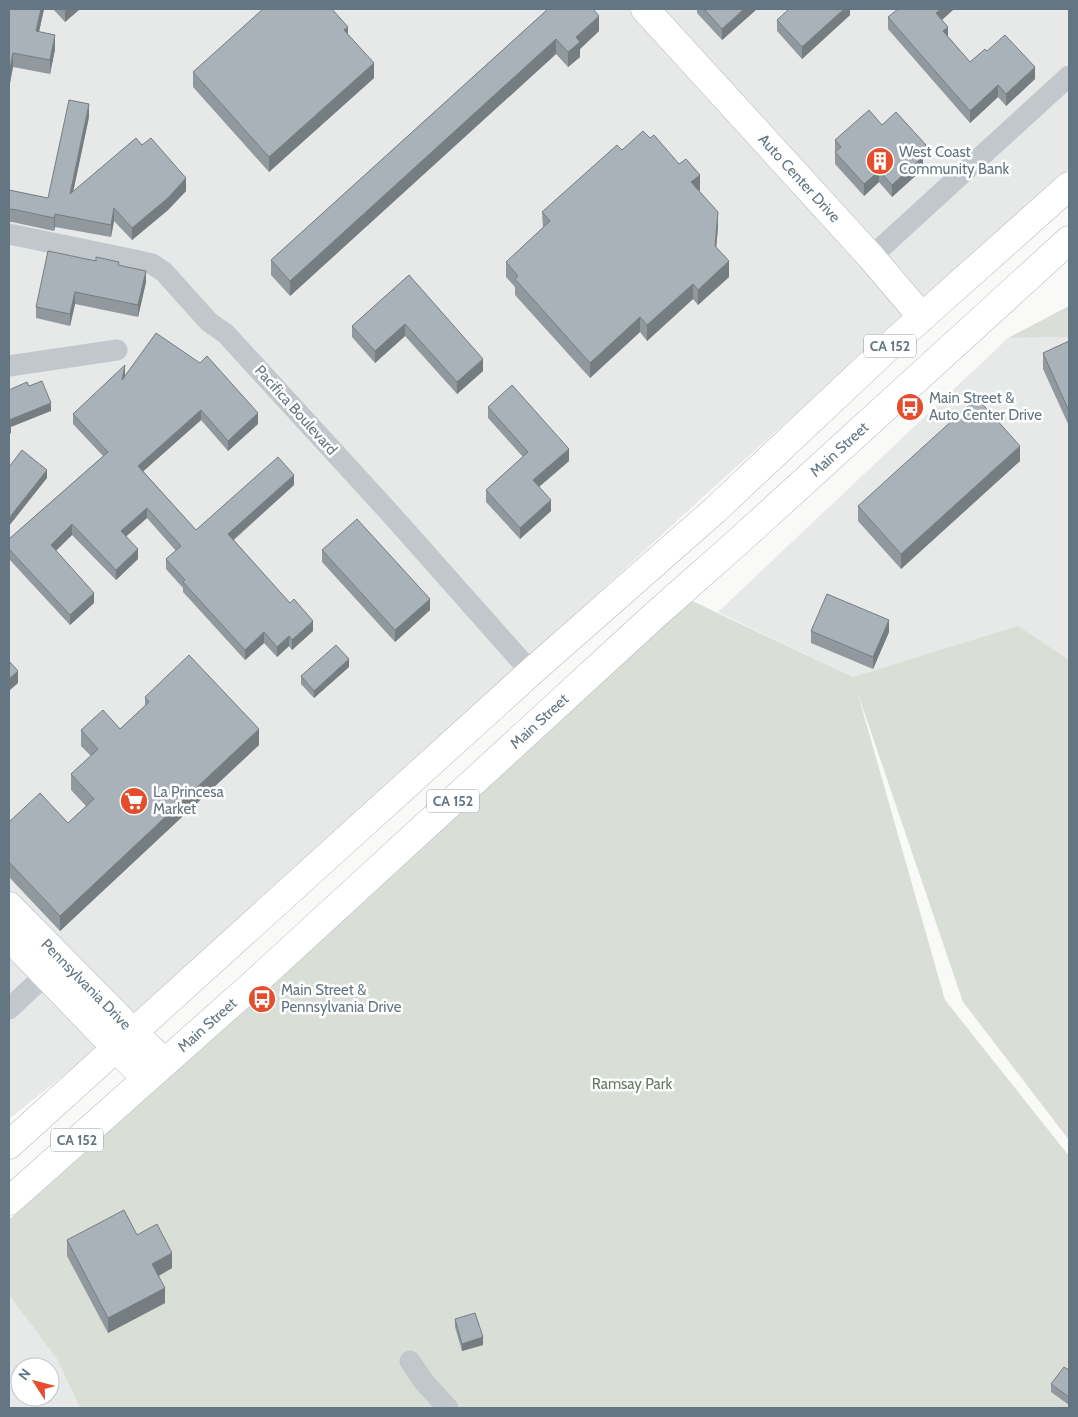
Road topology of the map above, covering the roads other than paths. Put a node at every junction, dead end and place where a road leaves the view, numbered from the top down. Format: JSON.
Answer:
{"nodes":[{"id":1,"x":645,"y":9,"type":"edge"},
{"id":2,"x":1069,"y":76,"type":"edge"},
{"id":3,"x":1069,"y":186,"type":"edge"},
{"id":4,"x":9,"y":234,"type":"edge"},
{"id":5,"x":1069,"y":240,"type":"edge"},
{"id":6,"x":871,"y":257,"type":"junction"},
{"id":7,"x":922,"y":317,"type":"junction"},
{"id":8,"x":949,"y":349,"type":"junction"},
{"id":9,"x":117,"y":350,"type":"dead end"},
{"id":10,"x":9,"y":366,"type":"edge"},
{"id":11,"x":531,"y":672,"type":"junction"},
{"id":12,"x":9,"y":906,"type":"edge"},
{"id":13,"x":9,"y":937,"type":"edge"},
{"id":14,"x":45,"y":975,"type":"junction"},
{"id":15,"x":9,"y":1009,"type":"edge"},
{"id":16,"x":124,"y":1040,"type":"junction"},
{"id":17,"x":155,"y":1070,"type":"junction"},
{"id":18,"x":9,"y":1145,"type":"edge"},
{"id":19,"x":9,"y":1201,"type":"edge"},
{"id":20,"x":410,"y":1361,"type":"dead end"},
{"id":21,"x":448,"y":1408,"type":"edge"}],
"edges":[{"from":1,"to":6,"type":"main road","name":"Auto Center Drive"},
{"from":2,"to":6,"type":"street"},
{"from":3,"to":7,"type":"main road","number":"CA 152"},
{"from":4,"to":11,"type":"street","name":"Pacifica Boulevard"},
{"from":5,"to":8,"type":"main road","name":"Main Street","number":"CA 152"},
{"from":6,"to":7,"type":"main road","name":"Auto Center Drive"},
{"from":7,"to":8,"type":"main road","name":"Auto Center Drive"},
{"from":7,"to":11,"type":"main road","number":"CA 152"},
{"from":8,"to":17,"type":"main road","name":"Main Street","number":"CA 152"},
{"from":9,"to":10,"type":"street"},
{"from":11,"to":16,"type":"main road","number":"CA 152"},
{"from":12,"to":16,"type":"main road","name":"Pennsylvania Drive"},
{"from":13,"to":14,"type":"main road","name":"Pennsylvania Drive"},
{"from":14,"to":15,"type":"street"},
{"from":14,"to":16,"type":"main road","name":"Pennsylvania Drive"},
{"from":16,"to":17,"type":"main road","name":"Pennsylvania Drive"},
{"from":16,"to":18,"type":"main road","number":"CA 152"},
{"from":17,"to":19,"type":"main road","name":"Main Street","number":"CA 152"},
{"from":20,"to":21,"type":"street"}]}
